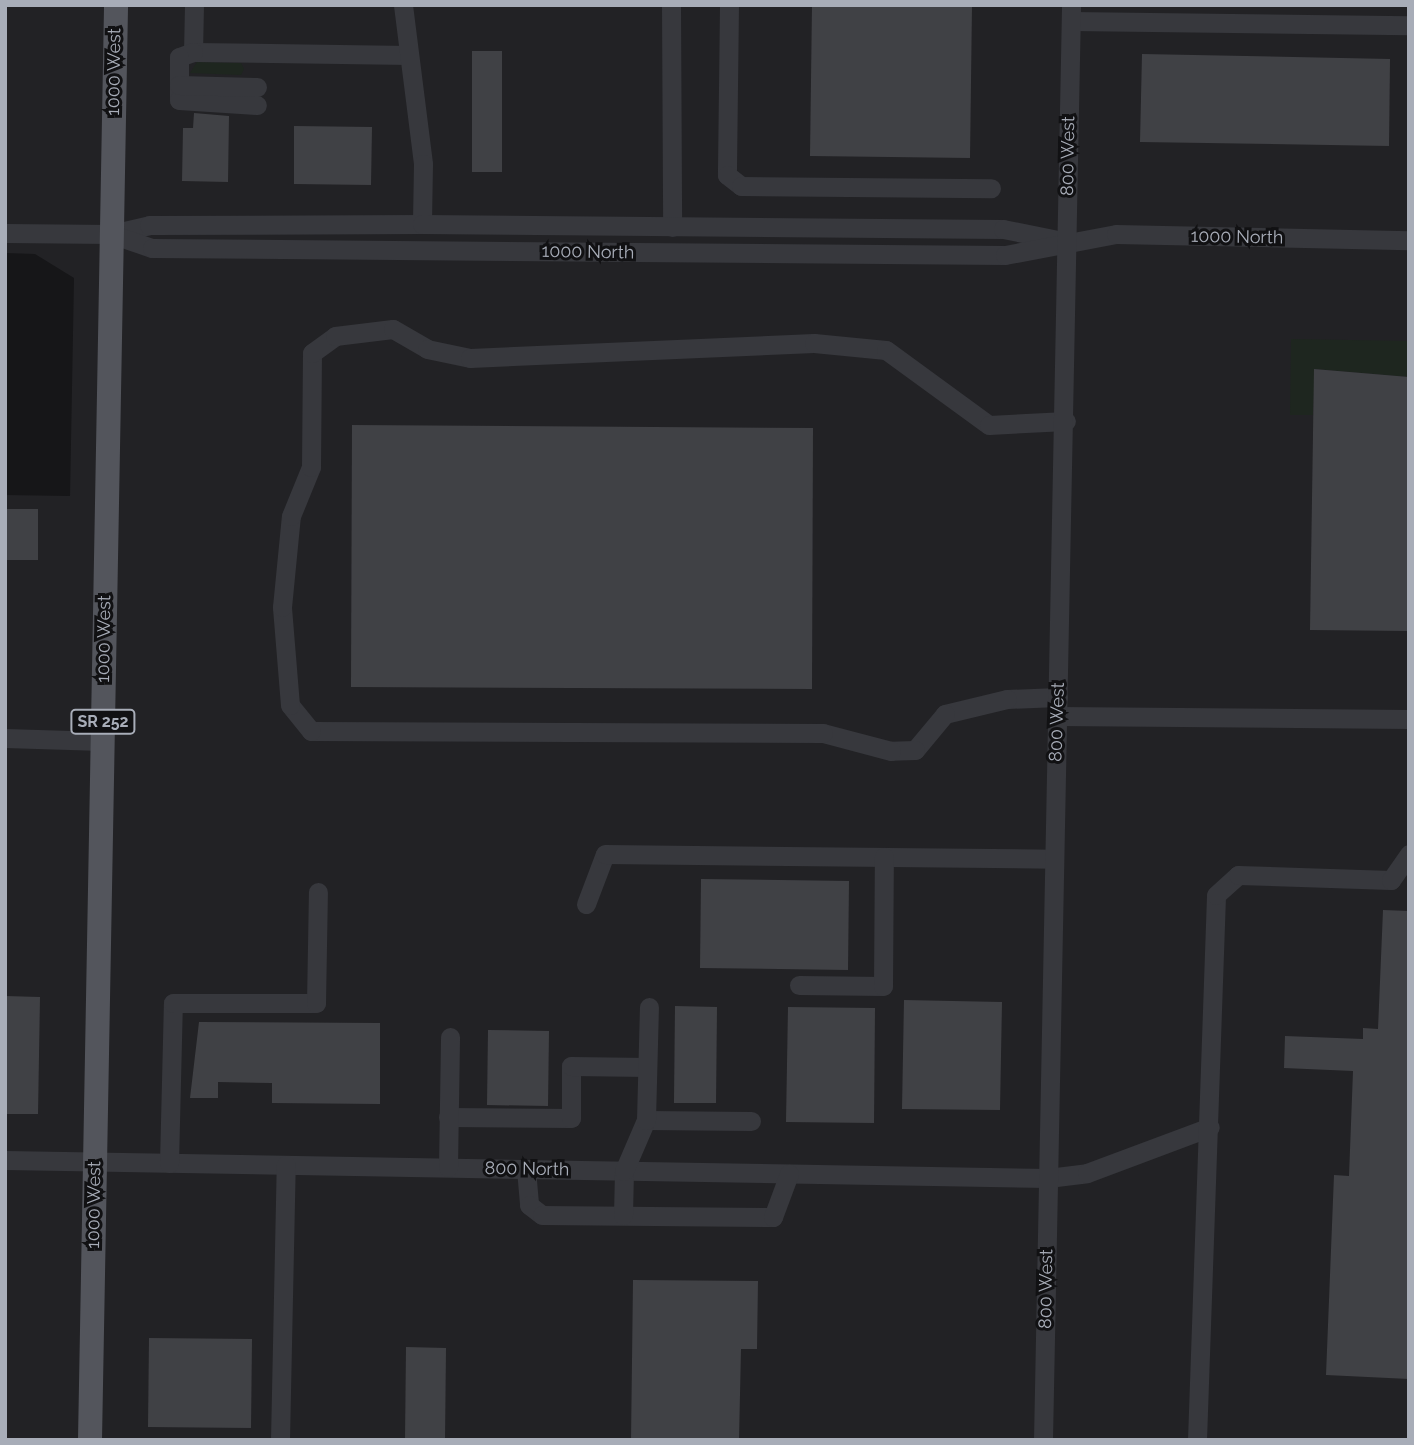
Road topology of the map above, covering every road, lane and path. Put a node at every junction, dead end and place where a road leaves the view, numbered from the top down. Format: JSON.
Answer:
{"nodes":[{"id":1,"x":116,"y":5,"type":"edge"},
{"id":2,"x":194,"y":5,"type":"edge"},
{"id":3,"x":403,"y":5,"type":"edge"},
{"id":4,"x":671,"y":5,"type":"edge"},
{"id":5,"x":729,"y":5,"type":"edge"},
{"id":6,"x":1071,"y":13,"type":"edge"},
{"id":7,"x":1409,"y":25,"type":"edge"},
{"id":8,"x":193,"y":52,"type":"junction"},
{"id":9,"x":409,"y":55,"type":"junction"},
{"id":10,"x":257,"y":96,"type":"dead end"},
{"id":11,"x":991,"y":188,"type":"dead end"},
{"id":12,"x":422,"y":224,"type":"junction"},
{"id":13,"x":672,"y":227,"type":"junction"},
{"id":14,"x":5,"y":233,"type":"edge"},
{"id":15,"x":111,"y":234,"type":"junction"},
{"id":16,"x":1409,"y":240,"type":"edge"},
{"id":17,"x":1066,"y":242,"type":"junction"},
{"id":18,"x":1066,"y":421,"type":"junction"},
{"id":19,"x":1057,"y":707,"type":"junction"},
{"id":20,"x":1409,"y":719,"type":"edge"},
{"id":21,"x":5,"y":738,"type":"edge"},
{"id":22,"x":102,"y":741,"type":"junction"},
{"id":23,"x":1409,"y":854,"type":"edge"},
{"id":24,"x":884,"y":858,"type":"junction"},
{"id":25,"x":1054,"y":859,"type":"junction"},
{"id":26,"x":318,"y":892,"type":"dead end"},
{"id":27,"x":586,"y":904,"type":"dead end"},
{"id":28,"x":799,"y":985,"type":"dead end"},
{"id":29,"x":649,"y":1007,"type":"dead end"},
{"id":30,"x":450,"y":1037,"type":"dead end"},
{"id":31,"x":647,"y":1067,"type":"junction"},
{"id":32,"x":448,"y":1117,"type":"junction"},
{"id":33,"x":646,"y":1120,"type":"junction"},
{"id":34,"x":751,"y":1121,"type":"dead end"},
{"id":35,"x":1210,"y":1127,"type":"junction"},
{"id":36,"x":5,"y":1160,"type":"edge"},
{"id":37,"x":95,"y":1161,"type":"junction"},
{"id":38,"x":169,"y":1163,"type":"junction"},
{"id":39,"x":286,"y":1165,"type":"junction"},
{"id":40,"x":447,"y":1167,"type":"junction"},
{"id":41,"x":526,"y":1169,"type":"junction"},
{"id":42,"x":624,"y":1171,"type":"junction"},
{"id":43,"x":789,"y":1174,"type":"junction"},
{"id":44,"x":1048,"y":1178,"type":"junction"},
{"id":45,"x":623,"y":1215,"type":"junction"},
{"id":46,"x":90,"y":1440,"type":"edge"},
{"id":47,"x":280,"y":1440,"type":"edge"},
{"id":48,"x":1043,"y":1440,"type":"edge"},
{"id":49,"x":1197,"y":1440,"type":"edge"}],
"edges":[{"from":1,"to":15,"type":"main road","name":"1000 West","number":"SR 252"},
{"from":2,"to":8,"type":"street"},
{"from":3,"to":9,"type":"street"},
{"from":4,"to":13,"type":"street"},
{"from":5,"to":11,"type":"street"},
{"from":6,"to":7,"type":"street"},
{"from":6,"to":17,"type":"street","name":"800 West"},
{"from":8,"to":9,"type":"street"},
{"from":8,"to":10,"type":"street"},
{"from":9,"to":12,"type":"street"},
{"from":12,"to":13,"type":"street","name":"1000 North"},
{"from":12,"to":15,"type":"street","name":"1000 North"},
{"from":13,"to":17,"type":"street","name":"1000 North"},
{"from":14,"to":15,"type":"street","name":"1000 North"},
{"from":15,"to":17,"type":"street","name":"1000 North"},
{"from":15,"to":22,"type":"main road","name":"1000 West","number":"SR 252"},
{"from":16,"to":17,"type":"street","name":"1000 North"},
{"from":17,"to":18,"type":"street","name":"800 West"},
{"from":18,"to":19,"type":"street","name":"800 West"},
{"from":18,"to":19,"type":"street"},
{"from":19,"to":20,"type":"street"},
{"from":19,"to":25,"type":"street","name":"800 West"},
{"from":21,"to":22,"type":"street"},
{"from":22,"to":37,"type":"main road","name":"1000 West","number":"SR 252"},
{"from":23,"to":35,"type":"street"},
{"from":24,"to":25,"type":"street"},
{"from":24,"to":27,"type":"street"},
{"from":24,"to":28,"type":"street"},
{"from":25,"to":44,"type":"street","name":"800 West"},
{"from":26,"to":38,"type":"street"},
{"from":29,"to":31,"type":"street"},
{"from":30,"to":32,"type":"street"},
{"from":31,"to":32,"type":"street"},
{"from":31,"to":33,"type":"street"},
{"from":32,"to":40,"type":"street"},
{"from":33,"to":34,"type":"street"},
{"from":33,"to":42,"type":"street"},
{"from":35,"to":44,"type":"street","name":"800 North"},
{"from":35,"to":49,"type":"street"},
{"from":36,"to":37,"type":"street","name":"800 North"},
{"from":37,"to":38,"type":"street","name":"800 North"},
{"from":37,"to":46,"type":"main road","name":"1000 West","number":"SR 252"},
{"from":38,"to":39,"type":"street","name":"800 North"},
{"from":39,"to":40,"type":"street","name":"800 North"},
{"from":39,"to":47,"type":"street"},
{"from":40,"to":41,"type":"street","name":"800 North"},
{"from":41,"to":42,"type":"street","name":"800 North"},
{"from":41,"to":45,"type":"street"},
{"from":42,"to":43,"type":"street","name":"800 North"},
{"from":42,"to":45,"type":"street"},
{"from":43,"to":44,"type":"street","name":"800 North"},
{"from":43,"to":45,"type":"street"},
{"from":44,"to":48,"type":"street","name":"800 West"}]}
